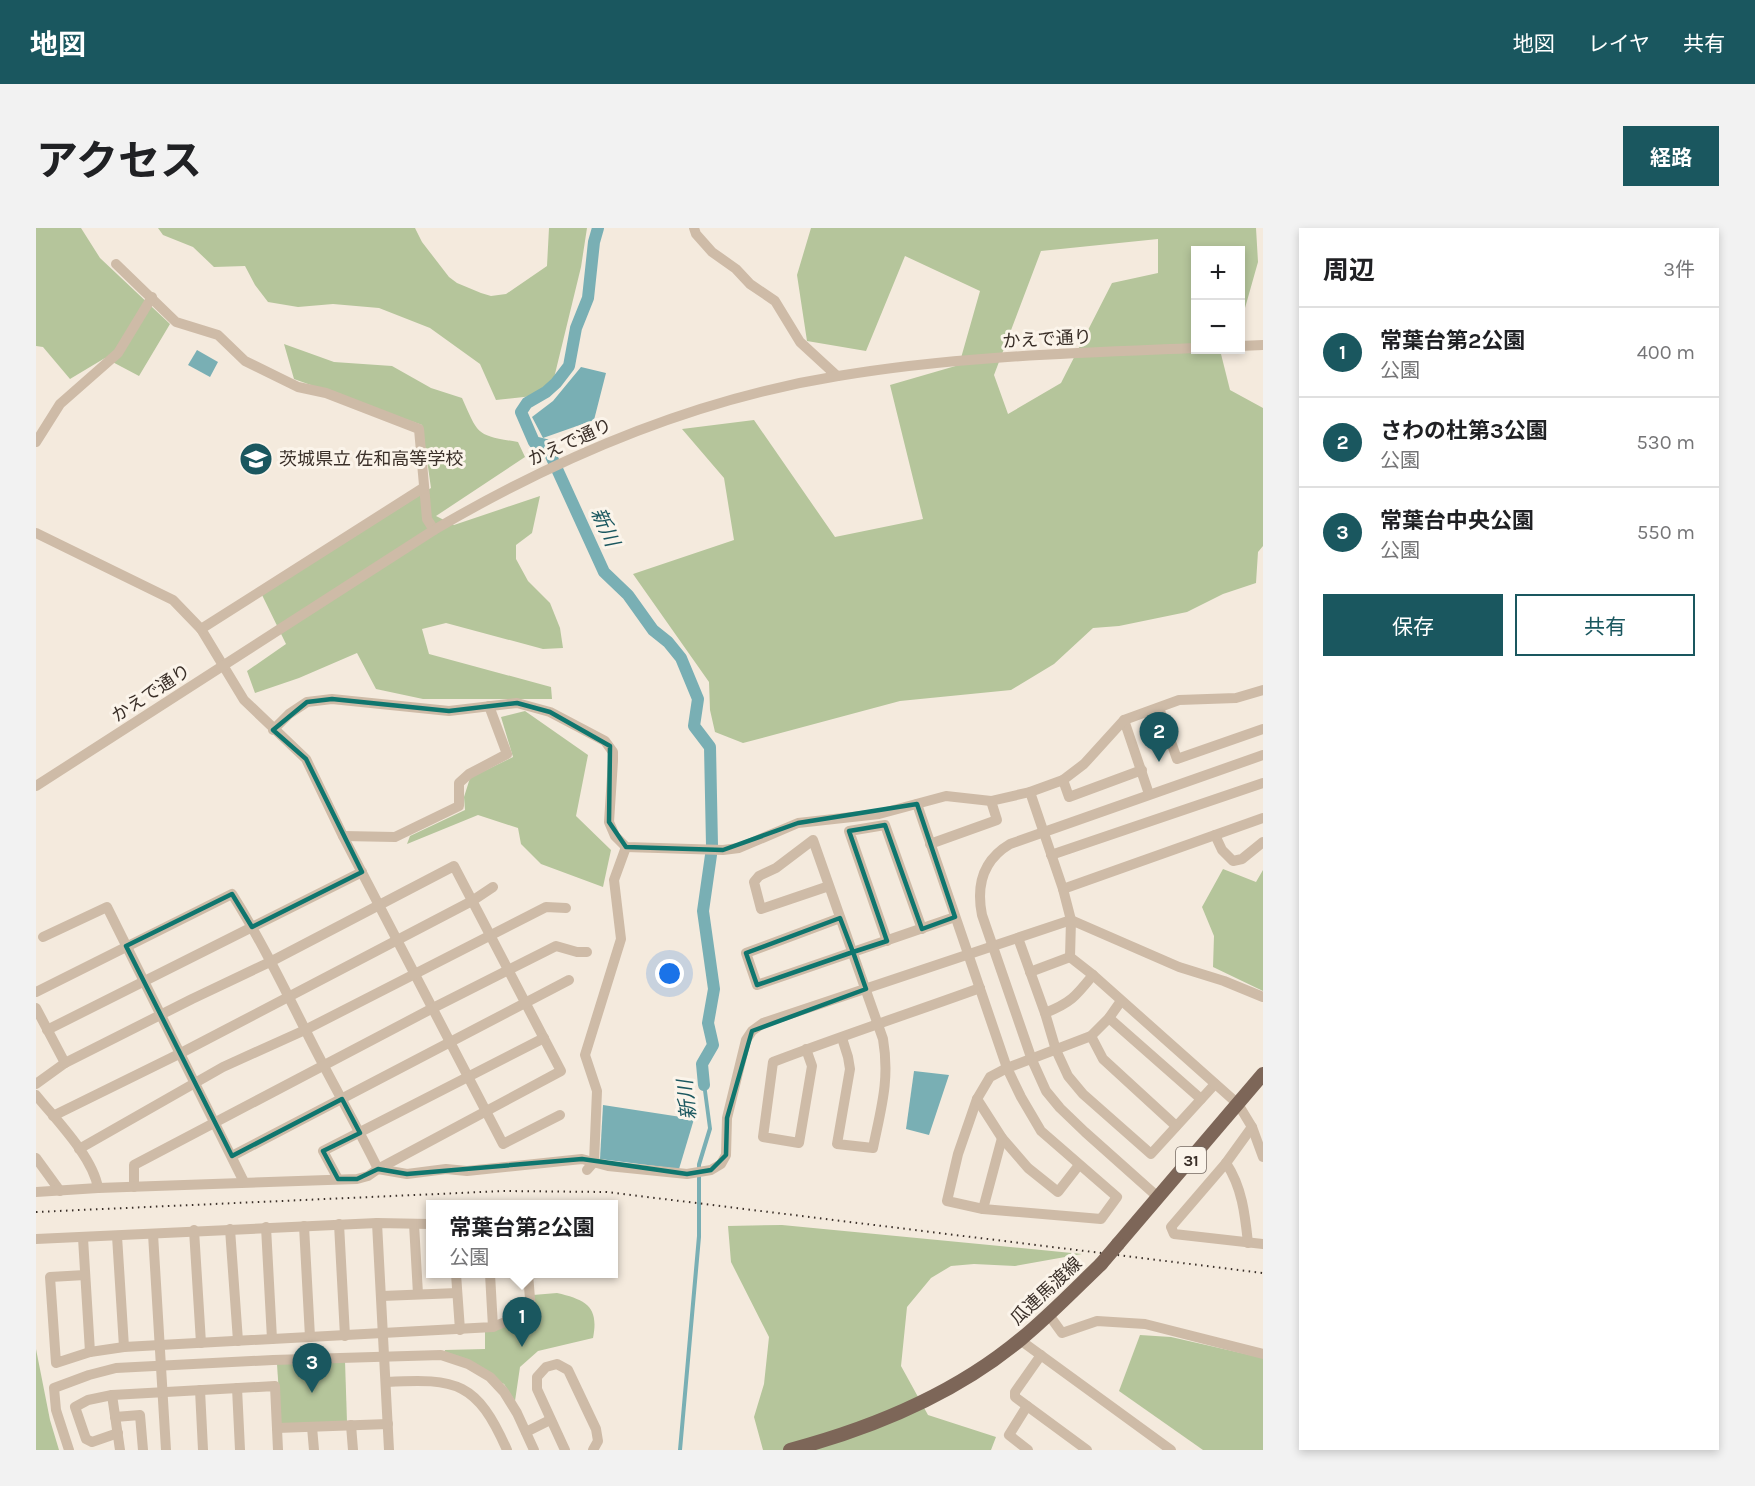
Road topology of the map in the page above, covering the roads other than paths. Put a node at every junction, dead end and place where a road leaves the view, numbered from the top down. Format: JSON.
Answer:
{"nodes":[{"id":1,"x":694,"y":228,"type":"edge"},
{"id":2,"x":116,"y":264,"type":"dead end"},
{"id":3,"x":152,"y":297,"type":"junction"},
{"id":4,"x":1263,"y":345,"type":"edge"},
{"id":5,"x":1245,"y":346,"type":"edge"},
{"id":6,"x":1191,"y":348,"type":"edge"},
{"id":7,"x":837,"y":376,"type":"junction"},
{"id":8,"x":36,"y":442,"type":"edge"},
{"id":9,"x":423,"y":488,"type":"junction"},
{"id":10,"x":434,"y":530,"type":"junction"},
{"id":11,"x":39,"y":535,"type":"edge"},
{"id":12,"x":201,"y":629,"type":"junction"},
{"id":13,"x":224,"y":665,"type":"junction"},
{"id":14,"x":1263,"y":690,"type":"edge"},
{"id":15,"x":489,"y":706,"type":"junction"},
{"id":16,"x":1159,"y":708,"type":"junction"},
{"id":17,"x":1124,"y":720,"type":"junction"},
{"id":18,"x":1263,"y":729,"type":"edge"},
{"id":19,"x":273,"y":730,"type":"junction"},
{"id":20,"x":1263,"y":755,"type":"edge"},
{"id":21,"x":1142,"y":770,"type":"junction"},
{"id":22,"x":1063,"y":780,"type":"junction"},
{"id":23,"x":1263,"y":783,"type":"edge"},
{"id":24,"x":36,"y":786,"type":"edge"},
{"id":25,"x":1030,"y":792,"type":"junction"},
{"id":26,"x":1149,"y":794,"type":"junction"},
{"id":27,"x":991,"y":801,"type":"junction"},
{"id":28,"x":917,"y":804,"type":"junction"},
{"id":29,"x":1263,"y":818,"type":"edge"},
{"id":30,"x":1042,"y":831,"type":"junction"},
{"id":31,"x":1215,"y":835,"type":"junction"},
{"id":32,"x":343,"y":836,"type":"junction"},
{"id":33,"x":1263,"y":842,"type":"edge"},
{"id":34,"x":930,"y":844,"type":"junction"},
{"id":35,"x":626,"y":847,"type":"junction"},
{"id":36,"x":1051,"y":855,"type":"junction"},
{"id":37,"x":362,"y":872,"type":"junction"},
{"id":38,"x":829,"y":886,"type":"junction"},
{"id":39,"x":493,"y":887,"type":"dead end"},
{"id":40,"x":1063,"y":889,"type":"junction"},
{"id":41,"x":472,"y":901,"type":"junction"},
{"id":42,"x":379,"y":906,"type":"junction"},
{"id":43,"x":566,"y":908,"type":"dead end"},
{"id":44,"x":955,"y":917,"type":"junction"},
{"id":45,"x":840,"y":918,"type":"junction"},
{"id":46,"x":1071,"y":920,"type":"junction"},
{"id":47,"x":252,"y":927,"type":"junction"},
{"id":48,"x":922,"y":929,"type":"junction"},
{"id":49,"x":490,"y":936,"type":"junction"},
{"id":50,"x":44,"y":937,"type":"dead end"},
{"id":51,"x":1018,"y":938,"type":"junction"},
{"id":52,"x":397,"y":940,"type":"junction"},
{"id":53,"x":887,"y":941,"type":"junction"},
{"id":54,"x":126,"y":946,"type":"junction"},
{"id":55,"x":992,"y":947,"type":"junction"},
{"id":56,"x":587,"y":952,"type":"dead end"},
{"id":57,"x":852,"y":952,"type":"junction"},
{"id":58,"x":969,"y":954,"type":"junction"},
{"id":59,"x":1070,"y":957,"type":"junction"},
{"id":60,"x":270,"y":962,"type":"junction"},
{"id":61,"x":508,"y":970,"type":"junction"},
{"id":62,"x":1030,"y":972,"type":"junction"},
{"id":63,"x":415,"y":974,"type":"junction"},
{"id":64,"x":1093,"y":975,"type":"junction"},
{"id":65,"x":569,"y":980,"type":"dead end"},
{"id":66,"x":144,"y":981,"type":"junction"},
{"id":67,"x":980,"y":988,"type":"junction"},
{"id":68,"x":866,"y":989,"type":"junction"},
{"id":69,"x":36,"y":992,"type":"edge"},
{"id":70,"x":288,"y":996,"type":"junction"},
{"id":71,"x":1263,"y":997,"type":"edge"},
{"id":72,"x":1121,"y":1001,"type":"junction"},
{"id":73,"x":524,"y":1004,"type":"junction"},
{"id":74,"x":36,"y":1008,"type":"edge"},
{"id":75,"x":433,"y":1008,"type":"junction"},
{"id":76,"x":1046,"y":1013,"type":"junction"},
{"id":77,"x":160,"y":1014,"type":"junction"},
{"id":78,"x":1109,"y":1018,"type":"junction"},
{"id":79,"x":878,"y":1026,"type":"junction"},
{"id":80,"x":47,"y":1030,"type":"junction"},
{"id":81,"x":305,"y":1030,"type":"junction"},
{"id":82,"x":1091,"y":1036,"type":"junction"},
{"id":83,"x":544,"y":1038,"type":"junction"},
{"id":84,"x":842,"y":1038,"type":"junction"},
{"id":85,"x":451,"y":1042,"type":"junction"},
{"id":86,"x":806,"y":1049,"type":"junction"},
{"id":87,"x":1056,"y":1050,"type":"junction"},
{"id":88,"x":179,"y":1054,"type":"junction"},
{"id":89,"x":1032,"y":1059,"type":"junction"},
{"id":90,"x":64,"y":1064,"type":"junction"},
{"id":91,"x":323,"y":1065,"type":"junction"},
{"id":92,"x":1007,"y":1068,"type":"junction"},
{"id":93,"x":1263,"y":1074,"type":"edge"},
{"id":94,"x":469,"y":1076,"type":"junction"},
{"id":95,"x":194,"y":1082,"type":"junction"},
{"id":96,"x":36,"y":1084,"type":"edge"},
{"id":97,"x":1215,"y":1084,"type":"junction"},
{"id":98,"x":36,"y":1095,"type":"edge"},
{"id":99,"x":342,"y":1099,"type":"junction"},
{"id":100,"x":977,"y":1099,"type":"junction"},
{"id":101,"x":1201,"y":1099,"type":"junction"},
{"id":102,"x":1238,"y":1104,"type":"junction"},
{"id":103,"x":486,"y":1110,"type":"junction"},
{"id":104,"x":560,"y":1115,"type":"dead end"},
{"id":105,"x":53,"y":1116,"type":"junction"},
{"id":106,"x":213,"y":1122,"type":"junction"},
{"id":107,"x":1176,"y":1126,"type":"junction"},
{"id":108,"x":1252,"y":1127,"type":"junction"},
{"id":109,"x":360,"y":1133,"type":"junction"},
{"id":110,"x":1002,"y":1137,"type":"junction"},
{"id":111,"x":79,"y":1149,"type":"junction"},
{"id":112,"x":232,"y":1156,"type":"junction"},
{"id":113,"x":1263,"y":1157,"type":"edge"},
{"id":114,"x":36,"y":1158,"type":"edge"},
{"id":115,"x":1226,"y":1162,"type":"junction"},
{"id":116,"x":1079,"y":1165,"type":"junction"},
{"id":117,"x":591,"y":1166,"type":"junction"},
{"id":118,"x":378,"y":1169,"type":"junction"},
{"id":119,"x":338,"y":1179,"type":"junction"},
{"id":120,"x":244,"y":1182,"type":"junction"},
{"id":121,"x":134,"y":1187,"type":"junction"},
{"id":122,"x":98,"y":1188,"type":"junction"},
{"id":123,"x":60,"y":1191,"type":"junction"},
{"id":124,"x":36,"y":1192,"type":"edge"},
{"id":125,"x":1159,"y":1197,"type":"junction"},
{"id":126,"x":983,"y":1209,"type":"junction"},
{"id":127,"x":377,"y":1223,"type":"junction"},
{"id":128,"x":339,"y":1224,"type":"junction"},
{"id":129,"x":414,"y":1224,"type":"junction"},
{"id":130,"x":426,"y":1224,"type":"edge"},
{"id":131,"x":304,"y":1226,"type":"junction"},
{"id":132,"x":266,"y":1227,"type":"junction"},
{"id":133,"x":230,"y":1229,"type":"junction"},
{"id":134,"x":194,"y":1230,"type":"junction"},
{"id":135,"x":153,"y":1234,"type":"junction"},
{"id":136,"x":117,"y":1236,"type":"junction"},
{"id":137,"x":83,"y":1238,"type":"junction"},
{"id":138,"x":36,"y":1239,"type":"edge"},
{"id":139,"x":1248,"y":1243,"type":"junction"},
{"id":140,"x":1263,"y":1244,"type":"edge"},
{"id":141,"x":85,"y":1275,"type":"junction"},
{"id":142,"x":456,"y":1278,"type":"edge"},
{"id":143,"x":490,"y":1278,"type":"edge"},
{"id":144,"x":528,"y":1278,"type":"edge"},
{"id":145,"x":458,"y":1293,"type":"junction"},
{"id":146,"x":418,"y":1294,"type":"junction"},
{"id":147,"x":382,"y":1296,"type":"junction"},
{"id":148,"x":1049,"y":1315,"type":"junction"},
{"id":149,"x":494,"y":1328,"type":"junction"},
{"id":150,"x":460,"y":1330,"type":"junction"},
{"id":151,"x":384,"y":1334,"type":"junction"},
{"id":152,"x":345,"y":1336,"type":"junction"},
{"id":153,"x":310,"y":1337,"type":"junction"},
{"id":154,"x":272,"y":1339,"type":"junction"},
{"id":155,"x":1020,"y":1340,"type":"junction"},
{"id":156,"x":238,"y":1341,"type":"junction"},
{"id":157,"x":201,"y":1343,"type":"junction"},
{"id":158,"x":161,"y":1345,"type":"junction"},
{"id":159,"x":124,"y":1347,"type":"junction"},
{"id":160,"x":90,"y":1352,"type":"junction"},
{"id":161,"x":1263,"y":1354,"type":"edge"},
{"id":162,"x":1041,"y":1355,"type":"junction"},
{"id":163,"x":386,"y":1356,"type":"junction"},
{"id":164,"x":162,"y":1366,"type":"junction"},
{"id":165,"x":387,"y":1382,"type":"junction"},
{"id":166,"x":237,"y":1388,"type":"junction"},
{"id":167,"x":200,"y":1390,"type":"junction"},
{"id":168,"x":163,"y":1392,"type":"junction"},
{"id":169,"x":112,"y":1395,"type":"junction"},
{"id":170,"x":1027,"y":1406,"type":"junction"},
{"id":171,"x":115,"y":1417,"type":"junction"},
{"id":172,"x":550,"y":1420,"type":"junction"},
{"id":173,"x":388,"y":1424,"type":"junction"},
{"id":174,"x":351,"y":1425,"type":"junction"},
{"id":175,"x":312,"y":1427,"type":"junction"},
{"id":176,"x":277,"y":1428,"type":"junction"},
{"id":177,"x":118,"y":1432,"type":"junction"},
{"id":178,"x":526,"y":1432,"type":"junction"},
{"id":179,"x":69,"y":1450,"type":"edge"},
{"id":180,"x":120,"y":1450,"type":"edge"},
{"id":181,"x":142,"y":1450,"type":"edge"},
{"id":182,"x":166,"y":1450,"type":"edge"},
{"id":183,"x":203,"y":1450,"type":"edge"},
{"id":184,"x":240,"y":1450,"type":"edge"},
{"id":185,"x":278,"y":1450,"type":"edge"},
{"id":186,"x":314,"y":1450,"type":"edge"},
{"id":187,"x":352,"y":1450,"type":"edge"},
{"id":188,"x":389,"y":1450,"type":"edge"},
{"id":189,"x":507,"y":1450,"type":"edge"},
{"id":190,"x":534,"y":1450,"type":"edge"},
{"id":191,"x":565,"y":1450,"type":"edge"},
{"id":192,"x":593,"y":1450,"type":"edge"},
{"id":193,"x":790,"y":1450,"type":"edge"},
{"id":194,"x":1028,"y":1450,"type":"edge"},
{"id":195,"x":1087,"y":1450,"type":"edge"},
{"id":196,"x":1171,"y":1450,"type":"edge"}],
"edges":[{"from":1,"to":7,"type":"street"},
{"from":2,"to":3,"type":"street"},
{"from":3,"to":8,"type":"street"},
{"from":3,"to":9,"type":"street"},
{"from":4,"to":5,"type":"street"},
{"from":6,"to":7,"type":"street","name":"かえで通り"},
{"from":7,"to":10,"type":"street","name":"かえで通り"},
{"from":9,"to":10,"type":"street"},
{"from":9,"to":12,"type":"street"},
{"from":10,"to":13,"type":"street","name":"かえで通り"},
{"from":11,"to":12,"type":"street"},
{"from":12,"to":13,"type":"street"},
{"from":13,"to":19,"type":"street"},
{"from":13,"to":24,"type":"street","name":"かえで通り"},
{"from":14,"to":16,"type":"street"},
{"from":15,"to":19,"type":"street"},
{"from":15,"to":32,"type":"street"},
{"from":15,"to":35,"type":"street"},
{"from":16,"to":17,"type":"street"},
{"from":16,"to":18,"type":"street"},
{"from":17,"to":21,"type":"street"},
{"from":17,"to":22,"type":"street"},
{"from":19,"to":32,"type":"street"},
{"from":20,"to":26,"type":"street"},
{"from":21,"to":22,"type":"street"},
{"from":21,"to":26,"type":"street"},
{"from":22,"to":25,"type":"street"},
{"from":23,"to":36,"type":"street"},
{"from":25,"to":27,"type":"street"},
{"from":25,"to":30,"type":"street"},
{"from":26,"to":30,"type":"street"},
{"from":27,"to":28,"type":"street"},
{"from":27,"to":34,"type":"street"},
{"from":28,"to":34,"type":"street"},
{"from":28,"to":35,"type":"street"},
{"from":29,"to":31,"type":"street"},
{"from":30,"to":36,"type":"street"},
{"from":30,"to":55,"type":"street"},
{"from":31,"to":33,"type":"street"},
{"from":31,"to":40,"type":"street"},
{"from":32,"to":37,"type":"street"},
{"from":34,"to":44,"type":"street"},
{"from":35,"to":117,"type":"street"},
{"from":36,"to":40,"type":"street"},
{"from":37,"to":42,"type":"street"},
{"from":37,"to":47,"type":"street"},
{"from":38,"to":38,"type":"street"},
{"from":38,"to":45,"type":"street"},
{"from":39,"to":41,"type":"street"},
{"from":40,"to":46,"type":"street"},
{"from":41,"to":42,"type":"street"},
{"from":41,"to":49,"type":"street"},
{"from":41,"to":52,"type":"street"},
{"from":42,"to":52,"type":"street"},
{"from":42,"to":60,"type":"street"},
{"from":43,"to":49,"type":"street"},
{"from":44,"to":48,"type":"street"},
{"from":44,"to":58,"type":"street"},
{"from":45,"to":57,"type":"street"},
{"from":45,"to":57,"type":"street"},
{"from":46,"to":51,"type":"street"},
{"from":46,"to":59,"type":"street"},
{"from":46,"to":71,"type":"street"},
{"from":47,"to":54,"type":"street"},
{"from":47,"to":60,"type":"street"},
{"from":47,"to":66,"type":"street"},
{"from":48,"to":53,"type":"street"},
{"from":48,"to":53,"type":"street"},
{"from":49,"to":61,"type":"street"},
{"from":49,"to":63,"type":"street"},
{"from":50,"to":54,"type":"street"},
{"from":51,"to":55,"type":"street"},
{"from":51,"to":62,"type":"street"},
{"from":52,"to":63,"type":"street"},
{"from":52,"to":70,"type":"street"},
{"from":53,"to":57,"type":"street"},
{"from":54,"to":66,"type":"street"},
{"from":54,"to":69,"type":"street"},
{"from":55,"to":58,"type":"street"},
{"from":55,"to":89,"type":"street"},
{"from":56,"to":61,"type":"street"},
{"from":57,"to":68,"type":"street"},
{"from":58,"to":67,"type":"street"},
{"from":58,"to":68,"type":"street"},
{"from":59,"to":62,"type":"street"},
{"from":59,"to":64,"type":"street"},
{"from":60,"to":70,"type":"street"},
{"from":60,"to":77,"type":"street"},
{"from":61,"to":73,"type":"street"},
{"from":61,"to":75,"type":"street"},
{"from":62,"to":76,"type":"street"},
{"from":63,"to":75,"type":"street"},
{"from":63,"to":81,"type":"street"},
{"from":64,"to":72,"type":"street"},
{"from":64,"to":76,"type":"street"},
{"from":65,"to":73,"type":"street"},
{"from":66,"to":77,"type":"street"},
{"from":66,"to":80,"type":"street"},
{"from":67,"to":79,"type":"street"},
{"from":67,"to":92,"type":"street"},
{"from":68,"to":79,"type":"street"},
{"from":68,"to":117,"type":"street"},
{"from":70,"to":81,"type":"street"},
{"from":70,"to":88,"type":"street"},
{"from":72,"to":78,"type":"street"},
{"from":72,"to":97,"type":"street"},
{"from":73,"to":83,"type":"street"},
{"from":73,"to":85,"type":"street"},
{"from":74,"to":80,"type":"street"},
{"from":75,"to":85,"type":"street"},
{"from":75,"to":91,"type":"street"},
{"from":76,"to":87,"type":"street"},
{"from":77,"to":88,"type":"street"},
{"from":77,"to":90,"type":"street"},
{"from":78,"to":82,"type":"street"},
{"from":78,"to":101,"type":"street"},
{"from":79,"to":84,"type":"street"},
{"from":79,"to":84,"type":"street"},
{"from":80,"to":90,"type":"street"},
{"from":81,"to":91,"type":"street"},
{"from":81,"to":95,"type":"street"},
{"from":82,"to":87,"type":"street"},
{"from":82,"to":107,"type":"street"},
{"from":83,"to":94,"type":"street"},
{"from":83,"to":103,"type":"street"},
{"from":84,"to":86,"type":"street"},
{"from":85,"to":94,"type":"street"},
{"from":85,"to":99,"type":"street"},
{"from":86,"to":86,"type":"street"},
{"from":87,"to":89,"type":"street"},
{"from":87,"to":107,"type":"street"},
{"from":88,"to":95,"type":"street"},
{"from":88,"to":105,"type":"street"},
{"from":89,"to":92,"type":"street"},
{"from":89,"to":125,"type":"street"},
{"from":90,"to":96,"type":"street"},
{"from":91,"to":99,"type":"street"},
{"from":91,"to":106,"type":"street"},
{"from":92,"to":100,"type":"street"},
{"from":92,"to":116,"type":"street"},
{"from":93,"to":102,"type":"main road","name":"瓜連馬渡線","number":"31"},
{"from":94,"to":103,"type":"street"},
{"from":94,"to":109,"type":"street"},
{"from":95,"to":106,"type":"street"},
{"from":95,"to":111,"type":"street"},
{"from":97,"to":101,"type":"street"},
{"from":97,"to":102,"type":"street"},
{"from":98,"to":105,"type":"street"},
{"from":99,"to":109,"type":"street"},
{"from":99,"to":112,"type":"street"},
{"from":100,"to":110,"type":"street"},
{"from":100,"to":126,"type":"street"},
{"from":101,"to":107,"type":"street"},
{"from":102,"to":108,"type":"street"},
{"from":102,"to":125,"type":"main road","name":"瓜連馬渡線","number":"31"},
{"from":103,"to":104,"type":"street"},
{"from":103,"to":118,"type":"street"},
{"from":105,"to":111,"type":"street"},
{"from":106,"to":112,"type":"street"},
{"from":106,"to":121,"type":"street"},
{"from":108,"to":113,"type":"street"},
{"from":108,"to":115,"type":"street"},
{"from":109,"to":118,"type":"street"},
{"from":109,"to":119,"type":"street"},
{"from":110,"to":116,"type":"street"},
{"from":110,"to":126,"type":"street"},
{"from":111,"to":122,"type":"street"},
{"from":112,"to":120,"type":"street"},
{"from":114,"to":123,"type":"street"},
{"from":115,"to":139,"type":"street"},
{"from":115,"to":139,"type":"street"},
{"from":116,"to":126,"type":"street"},
{"from":117,"to":118,"type":"street"},
{"from":118,"to":119,"type":"street"},
{"from":119,"to":120,"type":"street"},
{"from":120,"to":121,"type":"street"},
{"from":121,"to":122,"type":"street"},
{"from":122,"to":123,"type":"street"},
{"from":123,"to":124,"type":"street"},
{"from":125,"to":148,"type":"main road","name":"瓜連馬渡線","number":"31","bridge":true},
{"from":127,"to":128,"type":"street"},
{"from":127,"to":129,"type":"street"},
{"from":127,"to":147,"type":"street"},
{"from":128,"to":131,"type":"street"},
{"from":128,"to":152,"type":"street"},
{"from":129,"to":130,"type":"street"},
{"from":129,"to":146,"type":"street"},
{"from":131,"to":132,"type":"street"},
{"from":131,"to":153,"type":"street"},
{"from":132,"to":133,"type":"street"},
{"from":132,"to":154,"type":"street"},
{"from":133,"to":134,"type":"street"},
{"from":133,"to":156,"type":"street"},
{"from":134,"to":135,"type":"street"},
{"from":134,"to":157,"type":"street"},
{"from":135,"to":136,"type":"street"},
{"from":135,"to":158,"type":"street"},
{"from":136,"to":137,"type":"street"},
{"from":136,"to":159,"type":"street"},
{"from":137,"to":138,"type":"street"},
{"from":137,"to":141,"type":"street"},
{"from":139,"to":140,"type":"street"},
{"from":141,"to":160,"type":"street"},
{"from":141,"to":160,"type":"street"},
{"from":142,"to":145,"type":"street"},
{"from":143,"to":149,"type":"street"},
{"from":144,"to":149,"type":"street"},
{"from":145,"to":146,"type":"street"},
{"from":145,"to":150,"type":"street"},
{"from":146,"to":147,"type":"street"},
{"from":147,"to":151,"type":"street"},
{"from":148,"to":155,"type":"main road","name":"瓜連馬渡線","number":"31"},
{"from":148,"to":161,"type":"street"},
{"from":149,"to":150,"type":"street"},
{"from":150,"to":151,"type":"street"},
{"from":151,"to":152,"type":"street"},
{"from":151,"to":163,"type":"street"},
{"from":152,"to":153,"type":"street"},
{"from":153,"to":154,"type":"street"},
{"from":154,"to":156,"type":"street"},
{"from":155,"to":162,"type":"street"},
{"from":155,"to":193,"type":"main road","name":"瓜連馬渡線","number":"31"},
{"from":156,"to":157,"type":"street"},
{"from":157,"to":158,"type":"street"},
{"from":158,"to":159,"type":"street"},
{"from":158,"to":164,"type":"street"},
{"from":159,"to":160,"type":"street"},
{"from":162,"to":170,"type":"street"},
{"from":162,"to":196,"type":"street"},
{"from":163,"to":164,"type":"street"},
{"from":163,"to":165,"type":"street"},
{"from":163,"to":178,"type":"street"},
{"from":164,"to":168,"type":"street"},
{"from":164,"to":179,"type":"street"},
{"from":165,"to":173,"type":"street"},
{"from":165,"to":189,"type":"street"},
{"from":166,"to":167,"type":"street"},
{"from":166,"to":176,"type":"street"},
{"from":166,"to":184,"type":"street"},
{"from":167,"to":168,"type":"street"},
{"from":167,"to":183,"type":"street"},
{"from":168,"to":169,"type":"street"},
{"from":168,"to":182,"type":"street"},
{"from":169,"to":171,"type":"street"},
{"from":169,"to":177,"type":"street"},
{"from":170,"to":194,"type":"street"},
{"from":170,"to":195,"type":"street"},
{"from":171,"to":177,"type":"street"},
{"from":171,"to":181,"type":"street"},
{"from":172,"to":178,"type":"street"},
{"from":172,"to":191,"type":"street"},
{"from":172,"to":192,"type":"street"},
{"from":173,"to":174,"type":"street"},
{"from":173,"to":188,"type":"street"},
{"from":174,"to":175,"type":"street"},
{"from":174,"to":187,"type":"street"},
{"from":175,"to":176,"type":"street"},
{"from":175,"to":186,"type":"street"},
{"from":176,"to":185,"type":"street"},
{"from":177,"to":180,"type":"street"},
{"from":178,"to":190,"type":"street"}]}
